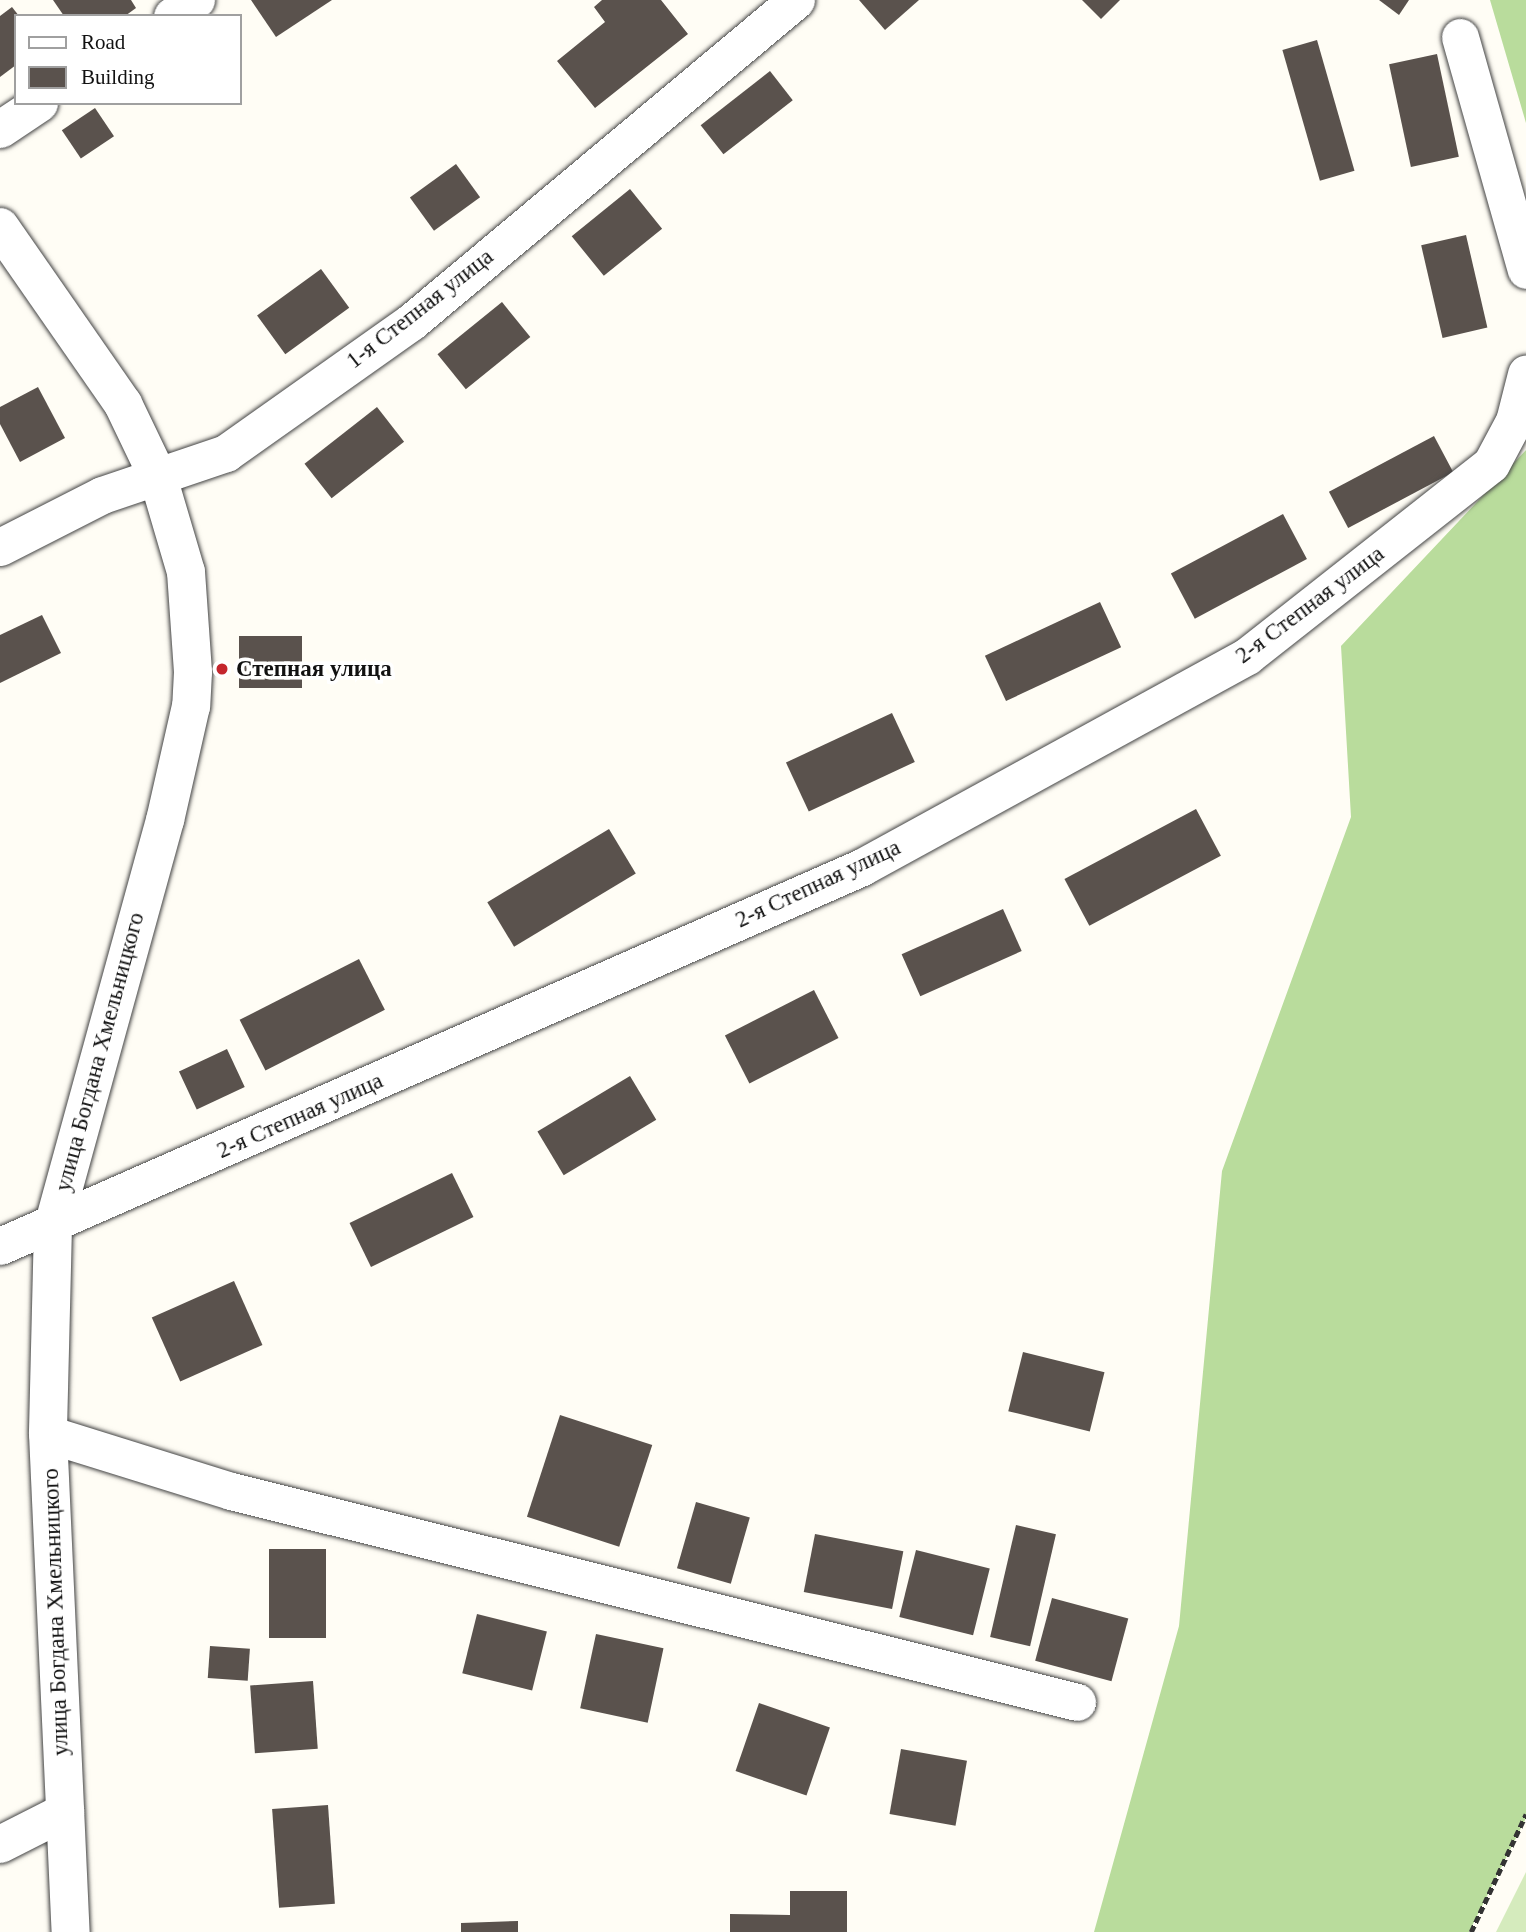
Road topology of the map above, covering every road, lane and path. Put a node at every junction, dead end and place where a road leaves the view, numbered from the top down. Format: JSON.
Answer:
{"nodes":[{"id":1,"x":196,"y":0,"type":"edge"},
{"id":2,"x":796,"y":0,"type":"edge"},
{"id":3,"x":175,"y":14,"type":"edge"},
{"id":4,"x":1460,"y":37,"type":"dead end"},
{"id":5,"x":36,"y":105,"type":"edge"},
{"id":6,"x":0,"y":129,"type":"edge"},
{"id":7,"x":0,"y":227,"type":"edge"},
{"id":8,"x":1526,"y":270,"type":"edge"},
{"id":9,"x":1526,"y":374,"type":"edge"},
{"id":10,"x":158,"y":477,"type":"junction"},
{"id":11,"x":0,"y":547,"type":"edge"},
{"id":12,"x":53,"y":1226,"type":"junction"},
{"id":13,"x":0,"y":1246,"type":"edge"},
{"id":14,"x":48,"y":1434,"type":"junction"},
{"id":15,"x":1077,"y":1702,"type":"dead end"},
{"id":16,"x":65,"y":1811,"type":"junction"},
{"id":17,"x":1526,"y":1814,"type":"edge"},
{"id":18,"x":0,"y":1844,"type":"edge"},
{"id":19,"x":71,"y":1932,"type":"edge"},
{"id":20,"x":1471,"y":1932,"type":"edge"}],
"edges":[{"from":1,"to":3,"type":"street"},
{"from":2,"to":10,"type":"street","name":"1-я Степная улица"},
{"from":4,"to":8,"type":"street"},
{"from":5,"to":6,"type":"street"},
{"from":7,"to":10,"type":"street","name":"улица Богдана Хмельницкого"},
{"from":9,"to":12,"type":"street","name":"2-я Степная улица"},
{"from":10,"to":11,"type":"street","name":"1-я Степная улица"},
{"from":10,"to":12,"type":"street","name":"улица Богдана Хмельницкого"},
{"from":12,"to":13,"type":"street","name":"2-я Степная улица"},
{"from":12,"to":14,"type":"street","name":"улица Богдана Хмельницкого"},
{"from":14,"to":15,"type":"street"},
{"from":14,"to":16,"type":"street","name":"улица Богдана Хмельницкого"},
{"from":16,"to":18,"type":"street"},
{"from":16,"to":19,"type":"street","name":"улица Богдана Хмельницкого"},
{"from":17,"to":20,"type":"path"}]}
